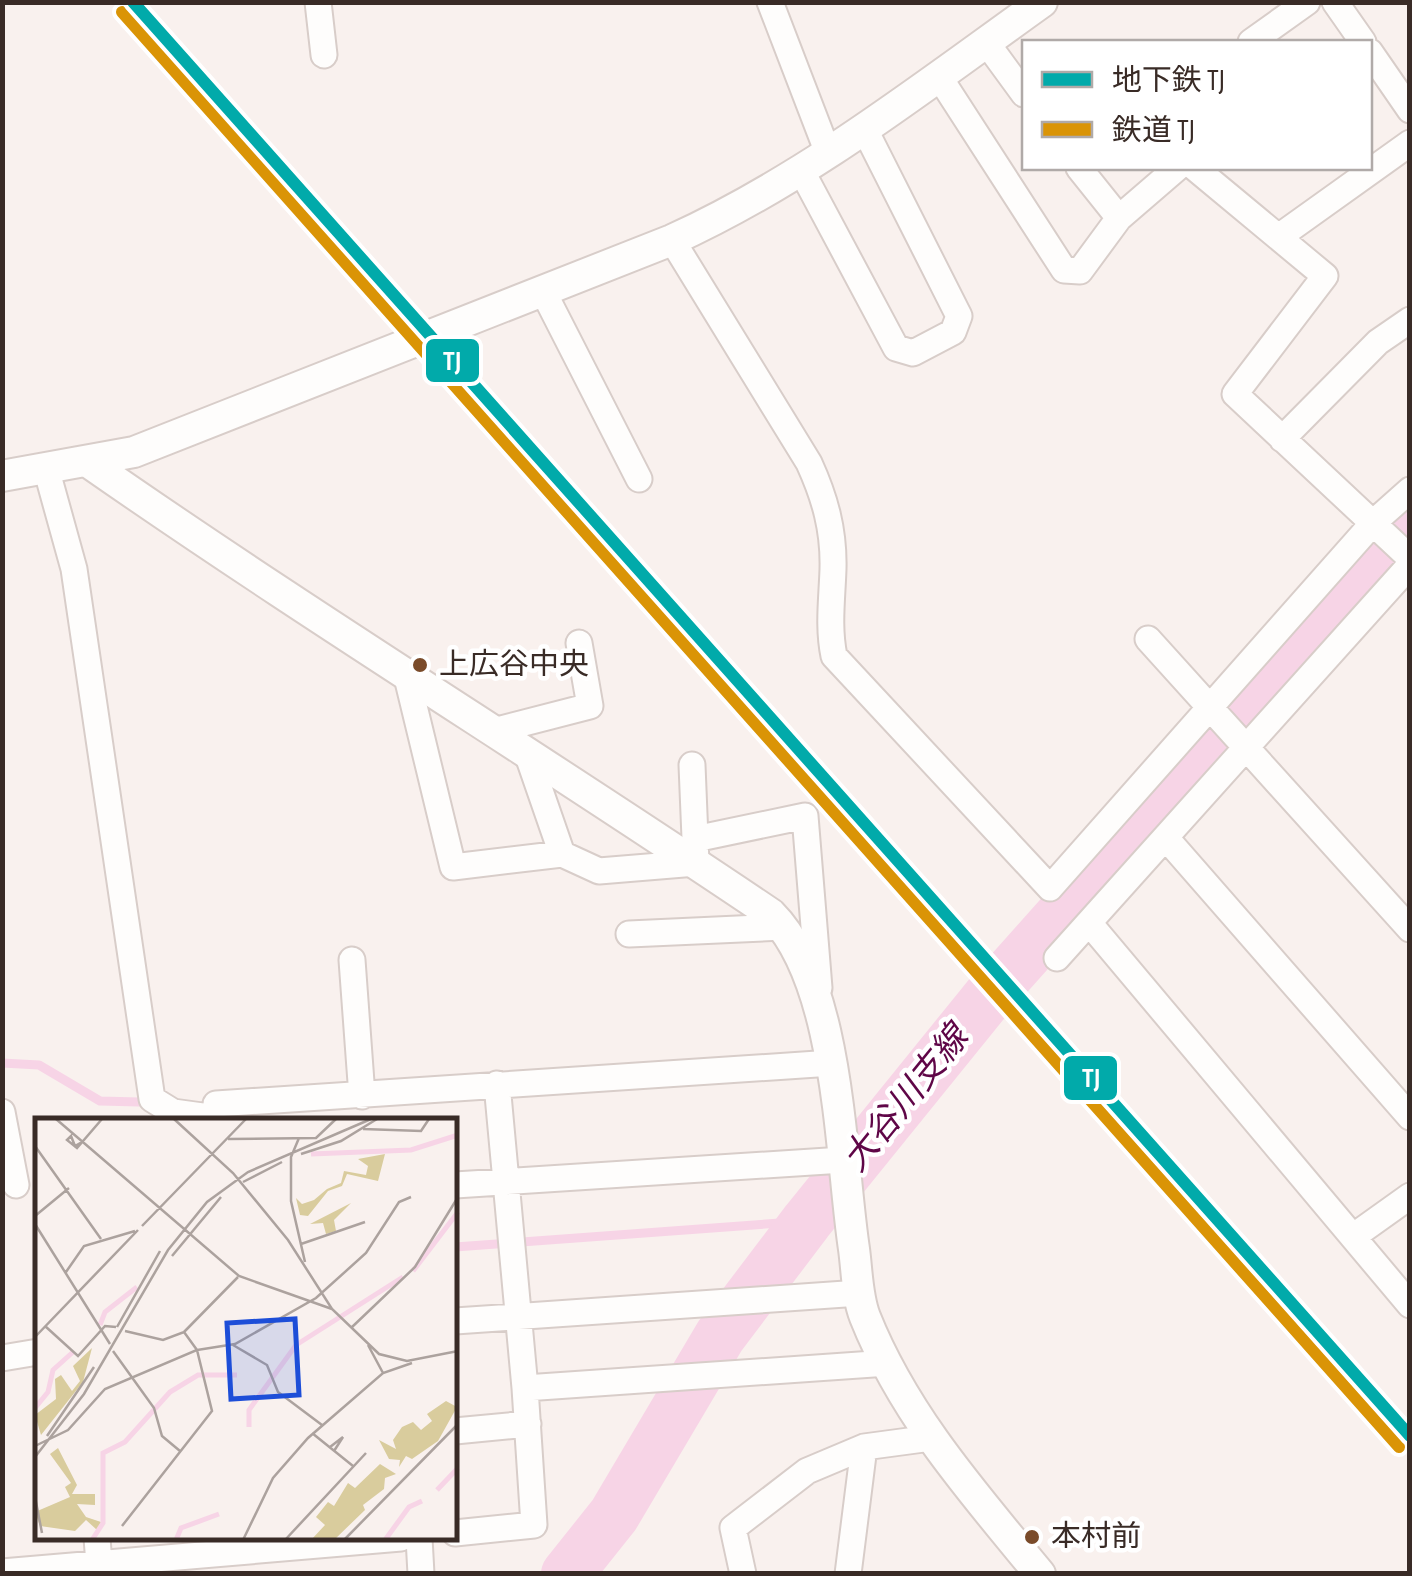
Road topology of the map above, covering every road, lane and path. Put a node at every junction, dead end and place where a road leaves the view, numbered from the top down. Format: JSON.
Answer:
{"nodes":[{"id":1,"x":318,"y":2,"type":"edge"},
{"id":2,"x":770,"y":2,"type":"edge"},
{"id":3,"x":1042,"y":2,"type":"edge"},
{"id":4,"x":1307,"y":2,"type":"edge"},
{"id":5,"x":1336,"y":2,"type":"edge"},
{"id":6,"x":1254,"y":40,"type":"edge"},
{"id":7,"x":1362,"y":40,"type":"edge"},
{"id":8,"x":986,"y":42,"type":"junction"},
{"id":9,"x":324,"y":55,"type":"dead end"},
{"id":10,"x":1372,"y":55,"type":"edge"},
{"id":11,"x":938,"y":75,"type":"junction"},
{"id":12,"x":1022,"y":91,"type":"edge"},
{"id":13,"x":1410,"y":110,"type":"edge"},
{"id":14,"x":864,"y":128,"type":"junction"},
{"id":15,"x":1410,"y":143,"type":"edge"},
{"id":16,"x":828,"y":153,"type":"junction"},
{"id":17,"x":801,"y":170,"type":"junction"},
{"id":18,"x":1081,"y":170,"type":"edge"},
{"id":19,"x":1175,"y":170,"type":"edge"},
{"id":20,"x":1198,"y":170,"type":"edge"},
{"id":21,"x":1119,"y":218,"type":"junction"},
{"id":22,"x":1280,"y":236,"type":"junction"},
{"id":23,"x":672,"y":240,"type":"junction"},
{"id":24,"x":543,"y":291,"type":"junction"},
{"id":25,"x":1410,"y":320,"type":"edge"},
{"id":26,"x":1282,"y":440,"type":"junction"},
{"id":27,"x":88,"y":462,"type":"junction"},
{"id":28,"x":46,"y":468,"type":"junction"},
{"id":29,"x":2,"y":476,"type":"edge"},
{"id":30,"x":639,"y":478,"type":"dead end"},
{"id":31,"x":1410,"y":490,"type":"edge"},
{"id":32,"x":1373,"y":523,"type":"junction"},
{"id":33,"x":1410,"y":561,"type":"edge"},
{"id":34,"x":1148,"y":639,"type":"dead end"},
{"id":35,"x":579,"y":643,"type":"dead end"},
{"id":36,"x":406,"y":674,"type":"junction"},
{"id":37,"x":1214,"y":710,"type":"junction"},
{"id":38,"x":493,"y":731,"type":"junction"},
{"id":39,"x":1243,"y":745,"type":"junction"},
{"id":40,"x":527,"y":752,"type":"junction"},
{"id":41,"x":692,"y":765,"type":"dead end"},
{"id":42,"x":1166,"y":838,"type":"junction"},
{"id":43,"x":695,"y":851,"type":"junction"},
{"id":44,"x":562,"y":854,"type":"junction"},
{"id":45,"x":1090,"y":924,"type":"junction"},
{"id":46,"x":783,"y":927,"type":"junction"},
{"id":47,"x":1410,"y":928,"type":"edge"},
{"id":48,"x":629,"y":934,"type":"dead end"},
{"id":49,"x":1057,"y":958,"type":"dead end"},
{"id":50,"x":352,"y":960,"type":"dead end"},
{"id":51,"x":822,"y":1024,"type":"junction"},
{"id":52,"x":832,"y":1062,"type":"junction"},
{"id":53,"x":496,"y":1084,"type":"junction"},
{"id":54,"x":362,"y":1096,"type":"junction"},
{"id":55,"x":2,"y":1112,"type":"edge"},
{"id":56,"x":1410,"y":1117,"type":"edge"},
{"id":57,"x":211,"y":1118,"type":"edge"},
{"id":58,"x":217,"y":1118,"type":"edge"},
{"id":59,"x":843,"y":1160,"type":"junction"},
{"id":60,"x":506,"y":1182,"type":"junction"},
{"id":61,"x":458,"y":1185,"type":"edge"},
{"id":62,"x":19,"y":1186,"type":"edge"},
{"id":63,"x":1410,"y":1196,"type":"edge"},
{"id":64,"x":1354,"y":1236,"type":"junction"},
{"id":65,"x":860,"y":1293,"type":"junction"},
{"id":66,"x":1410,"y":1305,"type":"edge"},
{"id":67,"x":517,"y":1316,"type":"junction"},
{"id":68,"x":458,"y":1321,"type":"edge"},
{"id":69,"x":35,"y":1352,"type":"edge"},
{"id":70,"x":2,"y":1358,"type":"edge"},
{"id":71,"x":888,"y":1363,"type":"junction"},
{"id":72,"x":525,"y":1388,"type":"junction"},
{"id":73,"x":528,"y":1424,"type":"junction"},
{"id":74,"x":458,"y":1431,"type":"edge"},
{"id":75,"x":931,"y":1438,"type":"junction"},
{"id":76,"x":864,"y":1447,"type":"junction"},
{"id":77,"x":458,"y":1533,"type":"edge"},
{"id":78,"x":374,"y":1541,"type":"edge"},
{"id":79,"x":418,"y":1541,"type":"edge"},
{"id":80,"x":98,"y":1551,"type":"edge"},
{"id":81,"x":251,"y":1555,"type":"edge"},
{"id":82,"x":44,"y":1571,"type":"edge"},
{"id":83,"x":2,"y":1572,"type":"edge"},
{"id":84,"x":421,"y":1574,"type":"edge"},
{"id":85,"x":742,"y":1574,"type":"edge"},
{"id":86,"x":848,"y":1574,"type":"edge"},
{"id":87,"x":1040,"y":1574,"type":"edge"}],
"edges":[{"from":1,"to":9,"type":"street"},
{"from":2,"to":16,"type":"street"},
{"from":3,"to":8,"type":"street"},
{"from":4,"to":6,"type":"street"},
{"from":5,"to":7,"type":"street"},
{"from":8,"to":11,"type":"street"},
{"from":8,"to":12,"type":"street"},
{"from":10,"to":13,"type":"street"},
{"from":11,"to":14,"type":"street"},
{"from":11,"to":21,"type":"street"},
{"from":14,"to":16,"type":"street"},
{"from":14,"to":17,"type":"street"},
{"from":15,"to":22,"type":"street"},
{"from":16,"to":17,"type":"street"},
{"from":17,"to":23,"type":"street"},
{"from":18,"to":21,"type":"street"},
{"from":19,"to":21,"type":"street"},
{"from":20,"to":22,"type":"street"},
{"from":22,"to":26,"type":"street"},
{"from":23,"to":24,"type":"street"},
{"from":23,"to":37,"type":"street"},
{"from":24,"to":27,"type":"street"},
{"from":24,"to":30,"type":"street"},
{"from":25,"to":26,"type":"street"},
{"from":26,"to":32,"type":"street"},
{"from":27,"to":28,"type":"street"},
{"from":27,"to":36,"type":"street"},
{"from":28,"to":29,"type":"street"},
{"from":28,"to":57,"type":"street"},
{"from":31,"to":32,"type":"street"},
{"from":32,"to":33,"type":"street"},
{"from":32,"to":37,"type":"street"},
{"from":33,"to":39,"type":"street"},
{"from":34,"to":37,"type":"street"},
{"from":35,"to":38,"type":"street"},
{"from":36,"to":38,"type":"street"},
{"from":36,"to":44,"type":"street"},
{"from":37,"to":39,"type":"street"},
{"from":38,"to":40,"type":"street"},
{"from":39,"to":42,"type":"street"},
{"from":39,"to":47,"type":"street"},
{"from":40,"to":43,"type":"street"},
{"from":40,"to":44,"type":"street"},
{"from":41,"to":43,"type":"street"},
{"from":42,"to":45,"type":"street"},
{"from":42,"to":56,"type":"street"},
{"from":43,"to":44,"type":"street"},
{"from":43,"to":46,"type":"street"},
{"from":43,"to":51,"type":"street"},
{"from":45,"to":49,"type":"street"},
{"from":45,"to":64,"type":"street"},
{"from":46,"to":48,"type":"street"},
{"from":46,"to":51,"type":"street"},
{"from":50,"to":54,"type":"street"},
{"from":51,"to":52,"type":"street"},
{"from":52,"to":53,"type":"street"},
{"from":52,"to":59,"type":"street"},
{"from":53,"to":54,"type":"street"},
{"from":53,"to":60,"type":"street"},
{"from":54,"to":58,"type":"street"},
{"from":55,"to":62,"type":"street"},
{"from":59,"to":60,"type":"street"},
{"from":59,"to":65,"type":"street"},
{"from":60,"to":61,"type":"street"},
{"from":60,"to":67,"type":"street"},
{"from":63,"to":64,"type":"street"},
{"from":64,"to":66,"type":"street"},
{"from":65,"to":67,"type":"street"},
{"from":65,"to":71,"type":"street"},
{"from":67,"to":68,"type":"street"},
{"from":67,"to":72,"type":"street"},
{"from":69,"to":70,"type":"street"},
{"from":71,"to":72,"type":"street"},
{"from":71,"to":75,"type":"street"},
{"from":72,"to":73,"type":"street"},
{"from":73,"to":74,"type":"street"},
{"from":73,"to":77,"type":"street"},
{"from":75,"to":76,"type":"street"},
{"from":75,"to":87,"type":"street"},
{"from":76,"to":85,"type":"street"},
{"from":76,"to":86,"type":"street"},
{"from":78,"to":81,"type":"street"},
{"from":79,"to":84,"type":"street"},
{"from":80,"to":81,"type":"street"},
{"from":80,"to":82,"type":"street"},
{"from":82,"to":83,"type":"street"}]}
